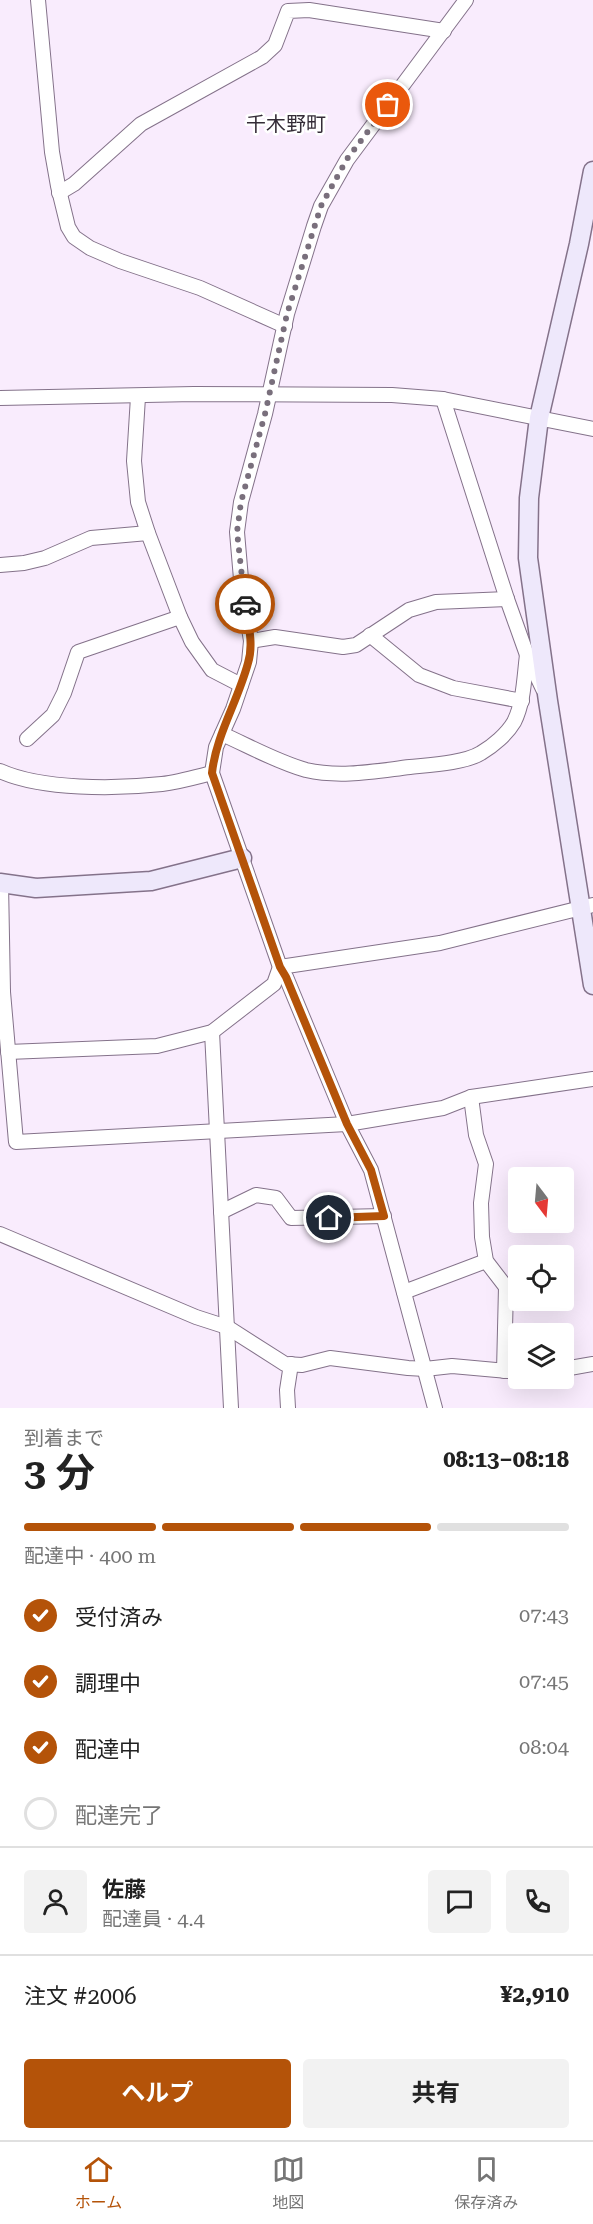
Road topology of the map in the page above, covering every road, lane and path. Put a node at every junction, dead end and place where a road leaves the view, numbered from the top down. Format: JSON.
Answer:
{"nodes":[{"id":1,"x":38,"y":0,"type":"edge"},
{"id":2,"x":466,"y":0,"type":"edge"},
{"id":3,"x":444,"y":31,"type":"junction"},
{"id":4,"x":593,"y":171,"type":"edge"},
{"id":5,"x":59,"y":193,"type":"junction"},
{"id":6,"x":285,"y":326,"type":"junction"},
{"id":7,"x":269,"y":395,"type":"junction"},
{"id":8,"x":138,"y":397,"type":"junction"},
{"id":9,"x":0,"y":398,"type":"edge"},
{"id":10,"x":443,"y":399,"type":"junction"},
{"id":11,"x":540,"y":418,"type":"junction"},
{"id":12,"x":593,"y":429,"type":"edge"},
{"id":13,"x":148,"y":533,"type":"junction"},
{"id":14,"x":0,"y":565,"type":"edge"},
{"id":15,"x":507,"y":598,"type":"junction"},
{"id":16,"x":180,"y":617,"type":"junction"},
{"id":17,"x":370,"y":635,"type":"junction"},
{"id":18,"x":251,"y":641,"type":"junction"},
{"id":19,"x":527,"y":655,"type":"junction"},
{"id":20,"x":240,"y":685,"type":"junction"},
{"id":21,"x":522,"y":701,"type":"junction"},
{"id":22,"x":548,"y":701,"type":"junction"},
{"id":23,"x":222,"y":734,"type":"junction"},
{"id":24,"x":27,"y":739,"type":"dead end"},
{"id":25,"x":0,"y":771,"type":"edge"},
{"id":26,"x":212,"y":773,"type":"junction"},
{"id":27,"x":242,"y":858,"type":"junction"},
{"id":28,"x":1,"y":883,"type":"edge"},
{"id":29,"x":587,"y":906,"type":"edge"},
{"id":30,"x":280,"y":967,"type":"junction"},
{"id":31,"x":593,"y":986,"type":"edge"},
{"id":32,"x":1,"y":990,"type":"edge"},
{"id":33,"x":212,"y":1032,"type":"junction"},
{"id":34,"x":8,"y":1052,"type":"junction"},
{"id":35,"x":593,"y":1079,"type":"edge"},
{"id":36,"x":471,"y":1097,"type":"junction"},
{"id":37,"x":347,"y":1124,"type":"junction"},
{"id":38,"x":217,"y":1130,"type":"junction"},
{"id":39,"x":221,"y":1212,"type":"junction"},
{"id":40,"x":384,"y":1216,"type":"junction"},
{"id":41,"x":0,"y":1234,"type":"edge"},
{"id":42,"x":486,"y":1261,"type":"junction"},
{"id":43,"x":404,"y":1292,"type":"junction"},
{"id":44,"x":227,"y":1327,"type":"junction"},
{"id":45,"x":291,"y":1364,"type":"junction"},
{"id":46,"x":593,"y":1364,"type":"edge"},
{"id":47,"x":574,"y":1367,"type":"edge"},
{"id":48,"x":425,"y":1369,"type":"junction"},
{"id":49,"x":504,"y":1371,"type":"junction"},
{"id":50,"x":508,"y":1371,"type":"edge"},
{"id":51,"x":231,"y":1408,"type":"edge"},
{"id":52,"x":288,"y":1408,"type":"edge"},
{"id":53,"x":435,"y":1408,"type":"edge"}],
"edges":[{"from":1,"to":5,"type":"street"},
{"from":2,"to":3,"type":"street"},
{"from":3,"to":5,"type":"street"},
{"from":3,"to":6,"type":"street"},
{"from":4,"to":11,"type":"street"},
{"from":5,"to":6,"type":"street"},
{"from":6,"to":7,"type":"street"},
{"from":7,"to":8,"type":"street"},
{"from":7,"to":10,"type":"street"},
{"from":7,"to":18,"type":"street"},
{"from":8,"to":9,"type":"street"},
{"from":8,"to":13,"type":"street"},
{"from":10,"to":11,"type":"street"},
{"from":10,"to":15,"type":"street"},
{"from":11,"to":12,"type":"street"},
{"from":11,"to":22,"type":"street"},
{"from":13,"to":14,"type":"street"},
{"from":13,"to":16,"type":"street"},
{"from":15,"to":17,"type":"street"},
{"from":15,"to":19,"type":"street"},
{"from":16,"to":20,"type":"street"},
{"from":16,"to":24,"type":"street"},
{"from":17,"to":18,"type":"street"},
{"from":17,"to":21,"type":"street"},
{"from":18,"to":20,"type":"street"},
{"from":19,"to":21,"type":"street"},
{"from":19,"to":22,"type":"street"},
{"from":20,"to":23,"type":"street"},
{"from":21,"to":23,"type":"street"},
{"from":22,"to":29,"type":"street"},
{"from":23,"to":26,"type":"street"},
{"from":25,"to":26,"type":"street"},
{"from":26,"to":27,"type":"street"},
{"from":27,"to":28,"type":"street"},
{"from":27,"to":30,"type":"street"},
{"from":28,"to":32,"type":"street"},
{"from":29,"to":30,"type":"street"},
{"from":29,"to":31,"type":"street"},
{"from":30,"to":33,"type":"street"},
{"from":30,"to":37,"type":"street"},
{"from":32,"to":34,"type":"street"},
{"from":33,"to":34,"type":"street"},
{"from":33,"to":38,"type":"street"},
{"from":34,"to":38,"type":"street"},
{"from":35,"to":36,"type":"street"},
{"from":36,"to":37,"type":"street"},
{"from":36,"to":42,"type":"street"},
{"from":37,"to":38,"type":"street"},
{"from":37,"to":40,"type":"street"},
{"from":38,"to":39,"type":"street"},
{"from":39,"to":40,"type":"street"},
{"from":39,"to":44,"type":"street"},
{"from":40,"to":43,"type":"street"},
{"from":41,"to":44,"type":"street"},
{"from":42,"to":43,"type":"street"},
{"from":42,"to":49,"type":"street"},
{"from":43,"to":48,"type":"street"},
{"from":44,"to":45,"type":"street"},
{"from":44,"to":51,"type":"street"},
{"from":45,"to":48,"type":"street"},
{"from":45,"to":52,"type":"street"},
{"from":46,"to":47,"type":"street"},
{"from":48,"to":49,"type":"street"},
{"from":48,"to":53,"type":"street"},
{"from":49,"to":50,"type":"street"}]}
